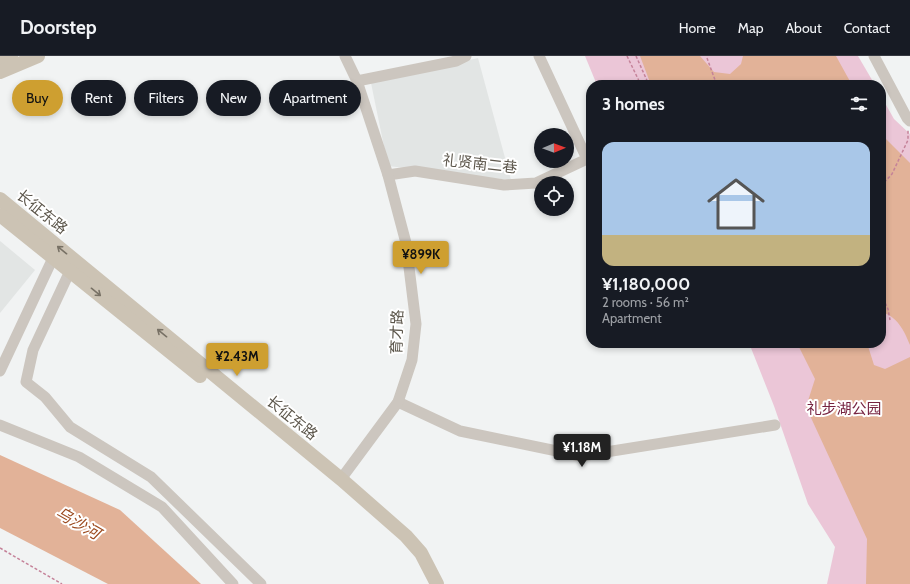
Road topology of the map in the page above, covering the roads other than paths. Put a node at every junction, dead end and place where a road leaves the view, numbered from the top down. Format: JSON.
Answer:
{"nodes":[{"id":1,"x":11,"y":56,"type":"edge"},
{"id":2,"x":38,"y":56,"type":"edge"},
{"id":3,"x":345,"y":56,"type":"edge"},
{"id":4,"x":466,"y":56,"type":"edge"},
{"id":5,"x":539,"y":56,"type":"edge"},
{"id":6,"x":874,"y":56,"type":"edge"},
{"id":7,"x":0,"y":61,"type":"edge"},
{"id":8,"x":0,"y":72,"type":"edge"},
{"id":9,"x":357,"y":80,"type":"edge"},
{"id":10,"x":361,"y":80,"type":"edge"},
{"id":11,"x":361,"y":93,"type":"edge"},
{"id":12,"x":910,"y":121,"type":"edge"},
{"id":13,"x":586,"y":157,"type":"edge"},
{"id":14,"x":586,"y":159,"type":"edge"},
{"id":15,"x":388,"y":175,"type":"junction"},
{"id":16,"x":0,"y":199,"type":"edge"},
{"id":17,"x":0,"y":215,"type":"edge"},
{"id":18,"x":53,"y":258,"type":"junction"},
{"id":19,"x":70,"y":271,"type":"junction"},
{"id":20,"x":0,"y":371,"type":"edge"},
{"id":21,"x":398,"y":402,"type":"junction"},
{"id":22,"x":775,"y":425,"type":"dead end"},
{"id":23,"x":0,"y":426,"type":"edge"},
{"id":24,"x":340,"y":479,"type":"junction"},
{"id":25,"x":233,"y":584,"type":"edge"},
{"id":26,"x":261,"y":584,"type":"edge"},
{"id":27,"x":428,"y":584,"type":"edge"},
{"id":28,"x":437,"y":584,"type":"edge"}],
"edges":[{"from":1,"to":7,"type":"main road"},
{"from":2,"to":8,"type":"main road"},
{"from":3,"to":9,"type":"street","name":"育才路"},
{"from":4,"to":10,"type":"street"},
{"from":5,"to":13,"type":"street","name":"礼贤南二巷"},
{"from":6,"to":12,"type":"street"},
{"from":11,"to":15,"type":"street","name":"育才路"},
{"from":14,"to":15,"type":"street","name":"礼贤南二巷"},
{"from":15,"to":21,"type":"street","name":"育才路"},
{"from":24,"to":16,"type":"main road","name":"长征东路","one_way":true},
{"from":17,"to":18,"type":"main road","name":"长征东路"},
{"from":18,"to":19,"type":"main road","name":"长征东路"},
{"from":18,"to":20,"type":"street"},
{"from":19,"to":26,"type":"street"},
{"from":19,"to":27,"type":"main road","name":"长征东路","one_way":true},
{"from":21,"to":22,"type":"street"},
{"from":21,"to":24,"type":"street","name":"育才路"},
{"from":23,"to":25,"type":"street"},
{"from":24,"to":28,"type":"main road","name":"长征东路"}]}
